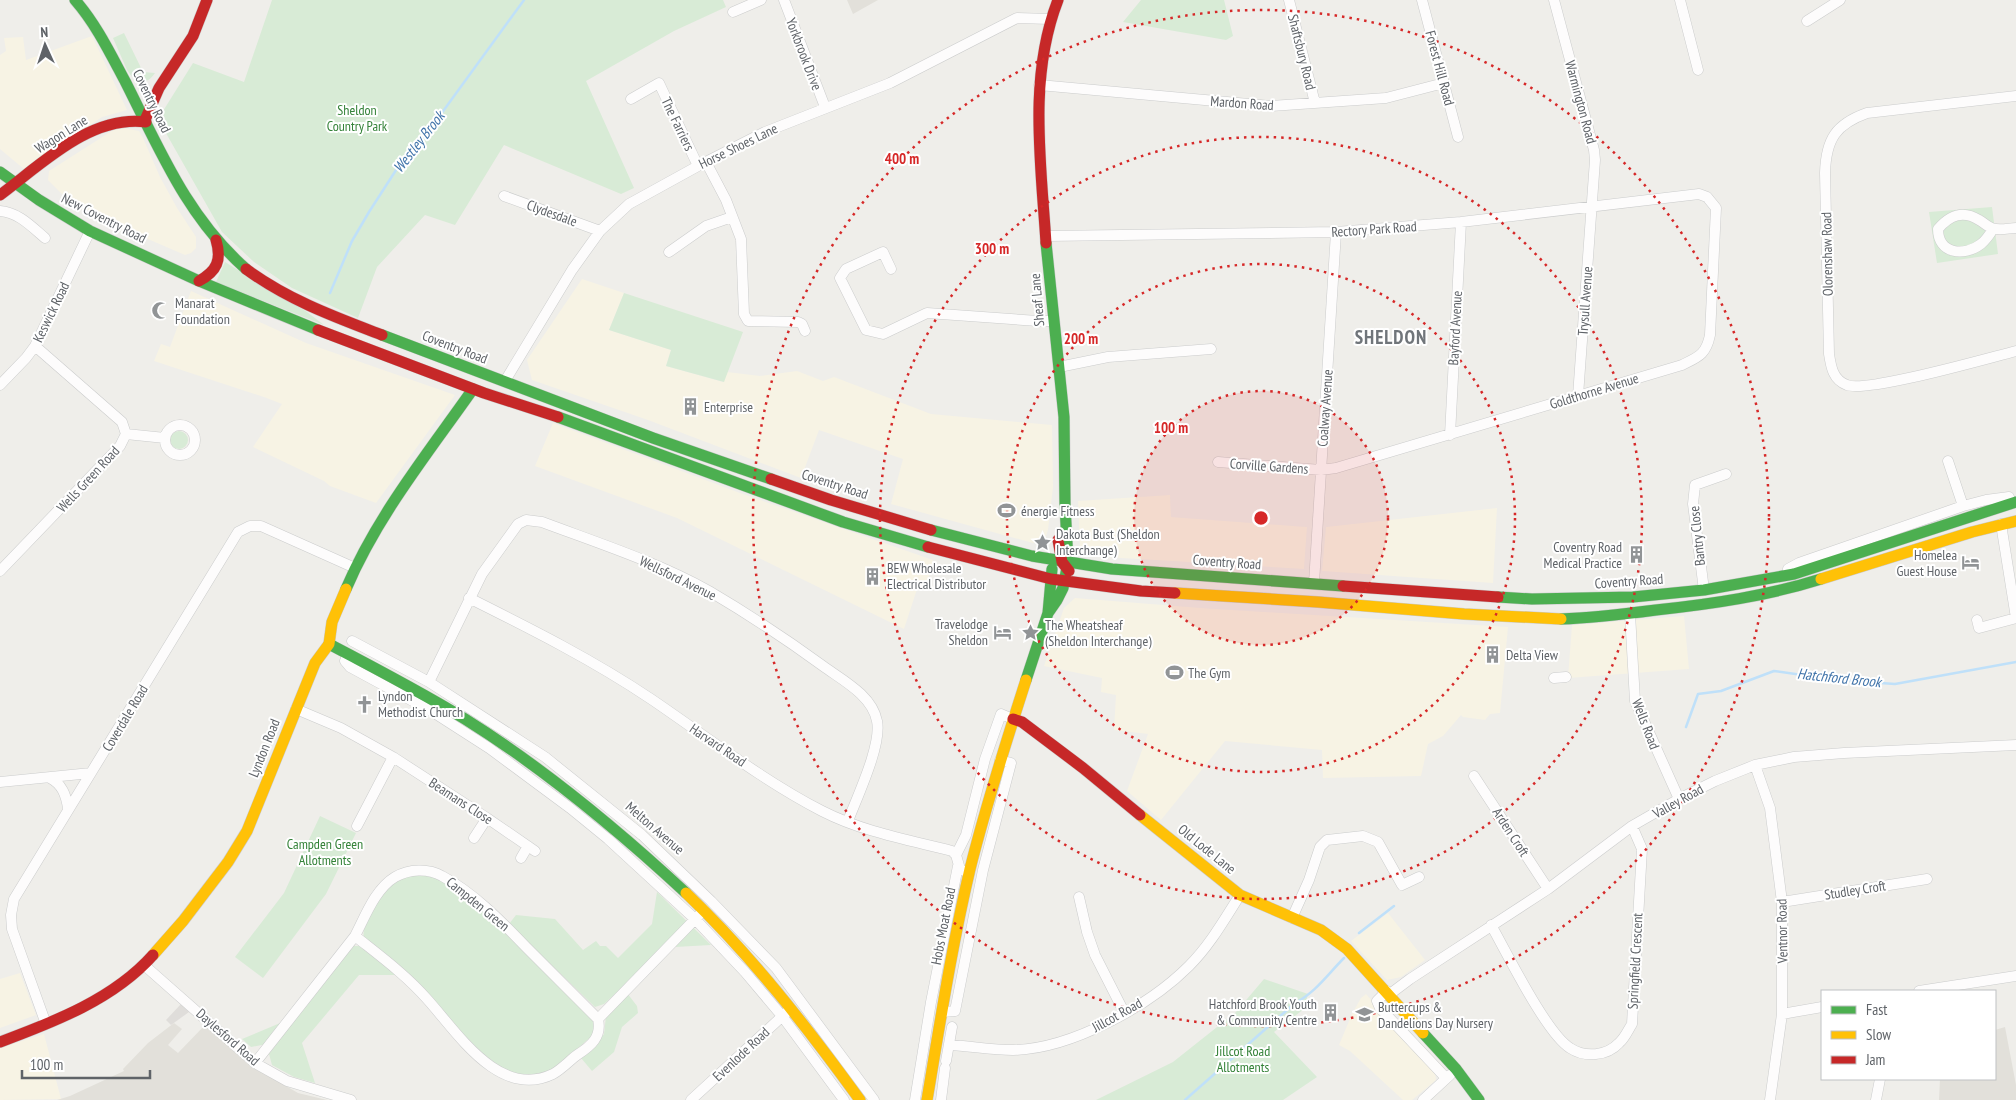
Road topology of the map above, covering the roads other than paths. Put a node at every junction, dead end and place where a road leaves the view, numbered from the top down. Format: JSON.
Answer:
{"nodes":[{"id":1,"x":75,"y":0,"type":"edge"},
{"id":2,"x":207,"y":0,"type":"edge"},
{"id":3,"x":761,"y":0,"type":"edge"},
{"id":4,"x":784,"y":0,"type":"edge"},
{"id":5,"x":1289,"y":0,"type":"edge"},
{"id":6,"x":1422,"y":0,"type":"edge"},
{"id":7,"x":1554,"y":0,"type":"edge"},
{"id":8,"x":1680,"y":0,"type":"edge"},
{"id":9,"x":1840,"y":0,"type":"edge"},
{"id":10,"x":1057,"y":2,"type":"edge"},
{"id":11,"x":733,"y":12,"type":"dead end"},
{"id":12,"x":1050,"y":19,"type":"junction"},
{"id":13,"x":1806,"y":21,"type":"dead end"},
{"id":14,"x":1698,"y":70,"type":"dead end"},
{"id":15,"x":1444,"y":83,"type":"junction"},
{"id":16,"x":1039,"y":85,"type":"junction"},
{"id":17,"x":159,"y":88,"type":"junction"},
{"id":18,"x":130,"y":90,"type":"junction"},
{"id":19,"x":2016,"y":96,"type":"edge"},
{"id":20,"x":631,"y":99,"type":"dead end"},
{"id":21,"x":1315,"y":103,"type":"junction"},
{"id":22,"x":825,"y":107,"type":"junction"},
{"id":23,"x":145,"y":121,"type":"junction"},
{"id":24,"x":1458,"y":136,"type":"dead end"},
{"id":25,"x":702,"y":164,"type":"junction"},
{"id":26,"x":0,"y":172,"type":"edge"},
{"id":27,"x":16,"y":183,"type":"junction"},
{"id":28,"x":1700,"y":194,"type":"joint"},
{"id":29,"x":0,"y":195,"type":"edge"},
{"id":30,"x":504,"y":196,"type":"dead end"},
{"id":31,"x":1592,"y":205,"type":"junction"},
{"id":32,"x":0,"y":211,"type":"edge"},
{"id":33,"x":732,"y":216,"type":"junction"},
{"id":34,"x":1460,"y":222,"type":"junction"},
{"id":35,"x":2016,"y":228,"type":"edge"},
{"id":36,"x":1994,"y":229,"type":"junction"},
{"id":37,"x":90,"y":231,"type":"junction"},
{"id":38,"x":600,"y":231,"type":"junction"},
{"id":39,"x":1336,"y":232,"type":"junction"},
{"id":40,"x":1046,"y":236,"type":"junction"},
{"id":41,"x":45,"y":238,"type":"dead end"},
{"id":42,"x":216,"y":240,"type":"junction"},
{"id":43,"x":669,"y":252,"type":"dead end"},
{"id":44,"x":891,"y":269,"type":"dead end"},
{"id":45,"x":199,"y":281,"type":"junction"},
{"id":46,"x":318,"y":310,"type":"junction"},
{"id":47,"x":1053,"y":321,"type":"junction"},
{"id":48,"x":804,"y":331,"type":"dead end"},
{"id":49,"x":35,"y":346,"type":"junction"},
{"id":50,"x":1211,"y":349,"type":"dead end"},
{"id":51,"x":2016,"y":351,"type":"edge"},
{"id":52,"x":1059,"y":367,"type":"junction"},
{"id":53,"x":505,"y":381,"type":"junction"},
{"id":54,"x":0,"y":385,"type":"edge"},
{"id":55,"x":473,"y":389,"type":"junction"},
{"id":56,"x":1578,"y":396,"type":"junction"},
{"id":57,"x":126,"y":434,"type":"junction"},
{"id":58,"x":1450,"y":435,"type":"junction"},
{"id":59,"x":165,"y":438,"type":"dead end"},
{"id":60,"x":1948,"y":461,"type":"dead end"},
{"id":61,"x":1218,"y":462,"type":"dead end"},
{"id":62,"x":1321,"y":470,"type":"junction"},
{"id":63,"x":1726,"y":474,"type":"dead end"},
{"id":64,"x":2016,"y":498,"type":"edge"},
{"id":65,"x":2016,"y":502,"type":"edge"},
{"id":66,"x":1962,"y":506,"type":"junction"},
{"id":67,"x":2016,"y":521,"type":"edge"},
{"id":68,"x":2001,"y":524,"type":"junction"},
{"id":69,"x":355,"y":568,"type":"junction"},
{"id":70,"x":0,"y":571,"type":"edge"},
{"id":71,"x":1060,"y":573,"type":"junction"},
{"id":72,"x":1770,"y":580,"type":"junction"},
{"id":73,"x":1704,"y":590,"type":"junction"},
{"id":74,"x":1317,"y":592,"type":"junction"},
{"id":75,"x":469,"y":598,"type":"junction"},
{"id":76,"x":1048,"y":614,"type":"junction"},
{"id":77,"x":1630,"y":614,"type":"junction"},
{"id":78,"x":2016,"y":618,"type":"edge"},
{"id":79,"x":1977,"y":620,"type":"dead end"},
{"id":80,"x":355,"y":642,"type":"dead end"},
{"id":81,"x":329,"y":644,"type":"junction"},
{"id":82,"x":348,"y":654,"type":"junction"},
{"id":83,"x":414,"y":674,"type":"junction"},
{"id":84,"x":1566,"y":677,"type":"dead end"},
{"id":85,"x":1554,"y":678,"type":"dead end"},
{"id":86,"x":429,"y":682,"type":"junction"},
{"id":87,"x":406,"y":684,"type":"junction"},
{"id":88,"x":445,"y":692,"type":"junction"},
{"id":89,"x":439,"y":703,"type":"junction"},
{"id":90,"x":296,"y":709,"type":"junction"},
{"id":91,"x":1013,"y":719,"type":"junction"},
{"id":92,"x":2016,"y":746,"type":"edge"},
{"id":93,"x":393,"y":757,"type":"junction"},
{"id":94,"x":1000,"y":760,"type":"junction"},
{"id":95,"x":1755,"y":766,"type":"junction"},
{"id":96,"x":91,"y":774,"type":"junction"},
{"id":97,"x":1474,"y":776,"type":"dead end"},
{"id":98,"x":50,"y":778,"type":"junction"},
{"id":99,"x":0,"y":782,"type":"edge"},
{"id":100,"x":1679,"y":799,"type":"junction"},
{"id":101,"x":68,"y":808,"type":"junction"},
{"id":102,"x":487,"y":818,"type":"junction"},
{"id":103,"x":848,"y":822,"type":"junction"},
{"id":104,"x":357,"y":826,"type":"dead end"},
{"id":105,"x":1632,"y":826,"type":"junction"},
{"id":106,"x":966,"y":834,"type":"junction"},
{"id":107,"x":978,"y":836,"type":"junction"},
{"id":108,"x":474,"y":838,"type":"dead end"},
{"id":109,"x":956,"y":855,"type":"junction"},
{"id":110,"x":521,"y":858,"type":"dead end"},
{"id":111,"x":958,"y":866,"type":"junction"},
{"id":112,"x":969,"y":873,"type":"junction"},
{"id":113,"x":1419,"y":877,"type":"dead end"},
{"id":114,"x":1927,"y":879,"type":"dead end"},
{"id":115,"x":1548,"y":889,"type":"junction"},
{"id":116,"x":1240,"y":894,"type":"junction"},
{"id":117,"x":1079,"y":897,"type":"dead end"},
{"id":118,"x":1782,"y":902,"type":"junction"},
{"id":119,"x":704,"y":910,"type":"junction"},
{"id":120,"x":5,"y":915,"type":"edge"},
{"id":121,"x":1292,"y":918,"type":"junction"},
{"id":122,"x":695,"y":919,"type":"junction"},
{"id":123,"x":1491,"y":925,"type":"junction"},
{"id":124,"x":355,"y":936,"type":"junction"},
{"id":125,"x":144,"y":964,"type":"junction"},
{"id":126,"x":2016,"y":976,"type":"edge"},
{"id":127,"x":1925,"y":990,"type":"edge"},
{"id":128,"x":1388,"y":993,"type":"junction"},
{"id":129,"x":1821,"y":1007,"type":"edge"},
{"id":130,"x":791,"y":1008,"type":"junction"},
{"id":131,"x":942,"y":1012,"type":"junction"},
{"id":132,"x":1124,"y":1012,"type":"junction"},
{"id":133,"x":1782,"y":1014,"type":"junction"},
{"id":134,"x":782,"y":1016,"type":"junction"},
{"id":135,"x":598,"y":1019,"type":"junction"},
{"id":136,"x":46,"y":1024,"type":"junction"},
{"id":137,"x":952,"y":1027,"type":"dead end"},
{"id":138,"x":0,"y":1042,"type":"edge"},
{"id":139,"x":949,"y":1045,"type":"junction"},
{"id":140,"x":256,"y":1063,"type":"junction"},
{"id":141,"x":1456,"y":1069,"type":"junction"},
{"id":142,"x":1446,"y":1078,"type":"junction"},
{"id":143,"x":1880,"y":1080,"type":"edge"},
{"id":144,"x":352,"y":1100,"type":"edge"},
{"id":145,"x":690,"y":1100,"type":"edge"},
{"id":146,"x":844,"y":1100,"type":"edge"},
{"id":147,"x":860,"y":1100,"type":"edge"},
{"id":148,"x":874,"y":1100,"type":"edge"},
{"id":149,"x":915,"y":1100,"type":"edge"},
{"id":150,"x":927,"y":1100,"type":"edge"},
{"id":151,"x":941,"y":1100,"type":"edge"},
{"id":152,"x":1423,"y":1100,"type":"edge"},
{"id":153,"x":1479,"y":1100,"type":"edge"},
{"id":154,"x":1770,"y":1100,"type":"edge"},
{"id":155,"x":1876,"y":1100,"type":"edge"}],
"edges":[{"from":1,"to":18,"type":"main road","name":"Coventry Road"},
{"from":2,"to":17,"type":"main road"},
{"from":3,"to":11,"type":"street"},
{"from":4,"to":22,"type":"street","name":"Yorkbrook Drive"},
{"from":5,"to":21,"type":"street","name":"Shaftsbury Road"},
{"from":6,"to":15,"type":"street","name":"Forest Hill Road"},
{"from":7,"to":31,"type":"street","name":"Warmington Road"},
{"from":8,"to":14,"type":"street"},
{"from":9,"to":13,"type":"street"},
{"from":10,"to":12,"type":"main road","name":"Sheaf Lane"},
{"from":12,"to":16,"type":"main road","name":"Sheaf Lane"},
{"from":12,"to":22,"type":"street","name":"Horse Shoes Lane"},
{"from":15,"to":21,"type":"street","name":"Mardon Road"},
{"from":15,"to":24,"type":"street","name":"Forest Hill Road"},
{"from":16,"to":21,"type":"street","name":"Mardon Road"},
{"from":16,"to":40,"type":"main road","name":"Sheaf Lane"},
{"from":17,"to":18,"type":"main road"},
{"from":17,"to":23,"type":"main road"},
{"from":18,"to":23,"type":"main road","name":"Coventry Road"},
{"from":19,"to":51,"type":"street","name":"Olorenshaw Road"},
{"from":20,"to":25,"type":"street","name":"The Farriers"},
{"from":22,"to":25,"type":"street","name":"Horse Shoes Lane"},
{"from":23,"to":27,"type":"main road","name":"Wagon Lane"},
{"from":23,"to":42,"type":"main road","name":"Coventry Road"},
{"from":25,"to":33,"type":"street"},
{"from":25,"to":38,"type":"street","name":"Horse Shoes Lane"},
{"from":26,"to":27,"type":"main road","name":"New Coventry Road"},
{"from":27,"to":29,"type":"main road","name":"Wagon Lane"},
{"from":27,"to":37,"type":"main road","name":"New Coventry Road"},
{"from":28,"to":31,"type":"street","name":"Rectory Park Road"},
{"from":28,"to":56,"type":"street","name":"Goldthorne Avenue"},
{"from":30,"to":38,"type":"street","name":"Clydesdale"},
{"from":31,"to":34,"type":"street","name":"Rectory Park Road"},
{"from":31,"to":56,"type":"street","name":"Trysull Avenue"},
{"from":32,"to":41,"type":"street"},
{"from":33,"to":43,"type":"street"},
{"from":33,"to":48,"type":"street"},
{"from":34,"to":39,"type":"street","name":"Rectory Park Road"},
{"from":34,"to":58,"type":"street","name":"Bayford Avenue"},
{"from":35,"to":36,"type":"street"},
{"from":36,"to":36,"type":"street"},
{"from":37,"to":45,"type":"main road","name":"New Coventry Road"},
{"from":37,"to":49,"type":"street","name":"Keswick Road"},
{"from":38,"to":53,"type":"street","name":"Horse Shoes Lane"},
{"from":39,"to":40,"type":"street","name":"Rectory Park Road"},
{"from":39,"to":62,"type":"street","name":"Coalway Avenue"},
{"from":40,"to":47,"type":"main road","name":"Sheaf Lane"},
{"from":42,"to":45,"type":"main road"},
{"from":42,"to":46,"type":"main road","name":"Coventry Road"},
{"from":44,"to":47,"type":"street"},
{"from":45,"to":55,"type":"main road","name":"Coventry Road"},
{"from":46,"to":53,"type":"main road","name":"Coventry Road"},
{"from":46,"to":55,"type":"main road"},
{"from":47,"to":52,"type":"main road","name":"Sheaf Lane"},
{"from":49,"to":54,"type":"street","name":"Keswick Road"},
{"from":49,"to":57,"type":"street","name":"Wells Green Road"},
{"from":50,"to":52,"type":"street"},
{"from":52,"to":71,"type":"main road","name":"Sheaf Lane"},
{"from":53,"to":71,"type":"main road","name":"Coventry Road"},
{"from":55,"to":69,"type":"main road","name":"Lyndon Road"},
{"from":55,"to":71,"type":"main road","name":"Coventry Road"},
{"from":56,"to":58,"type":"street","name":"Goldthorne Avenue"},
{"from":57,"to":59,"type":"street"},
{"from":57,"to":70,"type":"street","name":"Wells Green Road"},
{"from":58,"to":62,"type":"street","name":"Goldthorne Avenue"},
{"from":60,"to":66,"type":"street"},
{"from":61,"to":62,"type":"street","name":"Corville Gardens"},
{"from":62,"to":74,"type":"street","name":"Coalway Avenue"},
{"from":63,"to":73,"type":"street","name":"Bantry Close"},
{"from":64,"to":66,"type":"street","name":"Coventry Road"},
{"from":65,"to":72,"type":"main road","name":"Coventry Road"},
{"from":66,"to":72,"type":"street","name":"Coventry Road"},
{"from":67,"to":68,"type":"main road"},
{"from":68,"to":77,"type":"main road"},
{"from":68,"to":78,"type":"street"},
{"from":69,"to":81,"type":"main road","name":"Lyndon Road"},
{"from":69,"to":96,"type":"street","name":"Coverdale Road"},
{"from":71,"to":74,"type":"main road","name":"Coventry Road"},
{"from":71,"to":74,"type":"main road","name":"Coventry Road"},
{"from":71,"to":76,"type":"main road","name":"Hobs Moat Road"},
{"from":71,"to":76,"type":"main road","name":"Hobs Moat Road"},
{"from":72,"to":73,"type":"main road","name":"Coventry Road"},
{"from":73,"to":74,"type":"main road","name":"Coventry Road"},
{"from":74,"to":77,"type":"main road"},
{"from":75,"to":86,"type":"street","name":"Wellsford Avenue"},
{"from":75,"to":103,"type":"street","name":"Harvard Road"},
{"from":75,"to":103,"type":"street","name":"Wellsford Avenue"},
{"from":76,"to":91,"type":"main road","name":"Hobs Moat Road"},
{"from":77,"to":100,"type":"street","name":"Wells Road"},
{"from":78,"to":79,"type":"street"},
{"from":80,"to":83,"type":"street","name":"Melton Avenue"},
{"from":81,"to":82,"type":"main road","name":"Melton Avenue"},
{"from":81,"to":90,"type":"main road","name":"Lyndon Road"},
{"from":82,"to":87,"type":"main road","name":"Melton Avenue"},
{"from":82,"to":122,"type":"street"},
{"from":83,"to":86,"type":"street","name":"Melton Avenue"},
{"from":83,"to":87,"type":"street"},
{"from":84,"to":85,"type":"street"},
{"from":86,"to":88,"type":"street","name":"Melton Avenue"},
{"from":87,"to":89,"type":"main road","name":"Melton Avenue"},
{"from":88,"to":89,"type":"street"},
{"from":88,"to":148,"type":"street","name":"Melton Avenue"},
{"from":89,"to":119,"type":"main road","name":"Melton Avenue"},
{"from":90,"to":93,"type":"street","name":"Beamans Close"},
{"from":90,"to":125,"type":"main road","name":"Lyndon Road"},
{"from":91,"to":94,"type":"main road","name":"Hobs Moat Road"},
{"from":91,"to":106,"type":"street"},
{"from":91,"to":116,"type":"main road","name":"Old Lode Lane"},
{"from":92,"to":95,"type":"street","name":"Valley Road"},
{"from":93,"to":102,"type":"street","name":"Beamans Close"},
{"from":93,"to":104,"type":"street"},
{"from":94,"to":107,"type":"main road","name":"Hobs Moat Road"},
{"from":94,"to":131,"type":"street","name":"Hobs Moat Road"},
{"from":95,"to":100,"type":"street","name":"Valley Road"},
{"from":95,"to":118,"type":"street","name":"Ventnor Road"},
{"from":96,"to":98,"type":"street"},
{"from":96,"to":101,"type":"street","name":"Coverdale Road"},
{"from":97,"to":115,"type":"street","name":"Arden Croft"},
{"from":98,"to":99,"type":"street"},
{"from":98,"to":101,"type":"street"},
{"from":100,"to":105,"type":"street","name":"Valley Road"},
{"from":101,"to":120,"type":"street","name":"Coverdale Road"},
{"from":102,"to":108,"type":"street"},
{"from":102,"to":110,"type":"street","name":"Beamans Close"},
{"from":103,"to":109,"type":"street","name":"Harvard Road"},
{"from":105,"to":115,"type":"street","name":"Valley Road"},
{"from":105,"to":123,"type":"street","name":"Springfield Crescent"},
{"from":106,"to":107,"type":"street"},
{"from":106,"to":109,"type":"street"},
{"from":107,"to":112,"type":"main road","name":"Hobs Moat Road"},
{"from":109,"to":111,"type":"street"},
{"from":111,"to":112,"type":"street"},
{"from":111,"to":149,"type":"street","name":"Hobs Moat Road"},
{"from":112,"to":131,"type":"main road","name":"Hobs Moat Road"},
{"from":113,"to":121,"type":"street"},
{"from":114,"to":118,"type":"street","name":"Studley Croft"},
{"from":115,"to":123,"type":"street","name":"Valley Road"},
{"from":116,"to":121,"type":"main road","name":"Old Lode Lane"},
{"from":116,"to":132,"type":"street","name":"Jillcot Road"},
{"from":117,"to":132,"type":"street"},
{"from":118,"to":133,"type":"street","name":"Ventnor Road"},
{"from":119,"to":122,"type":"street"},
{"from":119,"to":130,"type":"main road","name":"Melton Avenue"},
{"from":120,"to":136,"type":"street","name":"Coverdale Road"},
{"from":121,"to":128,"type":"main road","name":"Old Lode Lane"},
{"from":122,"to":134,"type":"street"},
{"from":122,"to":135,"type":"street"},
{"from":123,"to":128,"type":"street","name":"Valley Road"},
{"from":124,"to":135,"type":"street"},
{"from":124,"to":135,"type":"street","name":"Campden Green"},
{"from":124,"to":140,"type":"street","name":"Campden Green"},
{"from":125,"to":136,"type":"main road","name":"Lyndon Road"},
{"from":125,"to":140,"type":"street","name":"Daylesford Road"},
{"from":126,"to":127,"type":"street"},
{"from":128,"to":141,"type":"main road","name":"Old Lode Lane"},
{"from":128,"to":142,"type":"street"},
{"from":129,"to":133,"type":"street"},
{"from":130,"to":134,"type":"street","name":"Evenlode Road"},
{"from":130,"to":147,"type":"main road","name":"Melton Avenue"},
{"from":131,"to":150,"type":"main road","name":"Hobs Moat Road"},
{"from":132,"to":139,"type":"street","name":"Jillcot Road"},
{"from":133,"to":154,"type":"street","name":"Ventnor Road"},
{"from":134,"to":145,"type":"street","name":"Evenlode Road"},
{"from":134,"to":146,"type":"street"},
{"from":136,"to":138,"type":"main road","name":"Lyndon Road"},
{"from":137,"to":139,"type":"street"},
{"from":139,"to":151,"type":"street"},
{"from":140,"to":144,"type":"street","name":"Daylesford Road"},
{"from":141,"to":142,"type":"street"},
{"from":141,"to":153,"type":"main road","name":"Old Lode Lane"},
{"from":142,"to":152,"type":"street"},
{"from":143,"to":155,"type":"street"}]}
